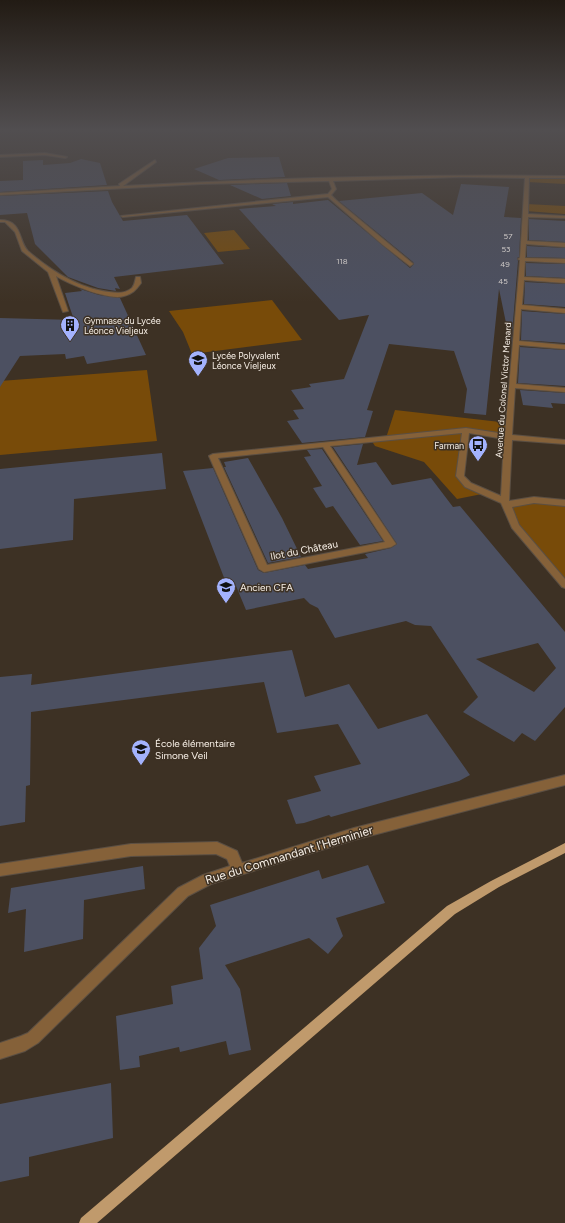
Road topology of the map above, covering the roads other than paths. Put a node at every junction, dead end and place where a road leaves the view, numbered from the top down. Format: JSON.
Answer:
{"nodes":[{"id":1,"x":104,"y":188,"type":"edge"},
{"id":2,"x":105,"y":188,"type":"edge"},
{"id":3,"x":167,"y":188,"type":"edge"},
{"id":4,"x":334,"y":188,"type":"edge"},
{"id":5,"x":527,"y":188,"type":"edge"},
{"id":6,"x":0,"y":194,"type":"edge"},
{"id":7,"x":329,"y":194,"type":"junction"},
{"id":8,"x":526,"y":215,"type":"junction"},
{"id":9,"x":123,"y":216,"type":"dead end"},
{"id":10,"x":565,"y":217,"type":"edge"},
{"id":11,"x":0,"y":221,"type":"edge"},
{"id":12,"x":523,"y":242,"type":"junction"},
{"id":13,"x":565,"y":245,"type":"edge"},
{"id":14,"x":521,"y":258,"type":"junction"},
{"id":15,"x":565,"y":261,"type":"edge"},
{"id":16,"x":410,"y":264,"type":"dead end"},
{"id":17,"x":51,"y":271,"type":"junction"},
{"id":18,"x":138,"y":278,"type":"dead end"},
{"id":19,"x":520,"y":278,"type":"junction"},
{"id":20,"x":565,"y":281,"type":"edge"},
{"id":21,"x":518,"y":307,"type":"junction"},
{"id":22,"x":65,"y":311,"type":"dead end"},
{"id":23,"x":565,"y":311,"type":"edge"},
{"id":24,"x":515,"y":343,"type":"junction"},
{"id":25,"x":565,"y":347,"type":"edge"},
{"id":26,"x":512,"y":386,"type":"junction"},
{"id":27,"x":565,"y":390,"type":"edge"},
{"id":28,"x":466,"y":430,"type":"junction"},
{"id":29,"x":508,"y":437,"type":"junction"},
{"id":30,"x":565,"y":442,"type":"edge"},
{"id":31,"x":325,"y":444,"type":"junction"},
{"id":32,"x":565,"y":502,"type":"edge"},
{"id":33,"x":506,"y":503,"type":"junction"},
{"id":34,"x":565,"y":585,"type":"edge"},
{"id":35,"x":565,"y":780,"type":"edge"},
{"id":36,"x":0,"y":870,"type":"edge"},
{"id":37,"x":238,"y":870,"type":"junction"},
{"id":38,"x":0,"y":1051,"type":"edge"}],
"edges":[{"from":1,"to":6,"type":"street"},
{"from":2,"to":3,"type":"street"},
{"from":4,"to":7,"type":"street"},
{"from":5,"to":8,"type":"street","name":"Avenue du Colonel Victor Menard"},
{"from":7,"to":9,"type":"street"},
{"from":7,"to":16,"type":"street"},
{"from":8,"to":10,"type":"street"},
{"from":8,"to":12,"type":"street","name":"Avenue du Colonel Victor Menard"},
{"from":11,"to":17,"type":"street"},
{"from":12,"to":13,"type":"street"},
{"from":12,"to":14,"type":"street","name":"Avenue du Colonel Victor Menard"},
{"from":14,"to":15,"type":"street"},
{"from":14,"to":19,"type":"street","name":"Avenue du Colonel Victor Menard"},
{"from":17,"to":18,"type":"street"},
{"from":17,"to":22,"type":"street"},
{"from":19,"to":20,"type":"street"},
{"from":19,"to":21,"type":"street","name":"Avenue du Colonel Victor Menard"},
{"from":21,"to":23,"type":"street"},
{"from":21,"to":24,"type":"street","name":"Avenue du Colonel Victor Menard"},
{"from":24,"to":25,"type":"street"},
{"from":24,"to":26,"type":"street","name":"Avenue du Colonel Victor Menard"},
{"from":26,"to":27,"type":"street"},
{"from":26,"to":29,"type":"street","name":"Avenue du Colonel Victor Menard"},
{"from":28,"to":29,"type":"street","name":"Ilot du Château"},
{"from":28,"to":31,"type":"street","name":"Ilot du Château"},
{"from":28,"to":33,"type":"street"},
{"from":29,"to":30,"type":"street","name":"Ilot du Château"},
{"from":29,"to":33,"type":"street","name":"Avenue du Colonel Victor Menard"},
{"from":31,"to":31,"type":"street","name":"Ilot du Château"},
{"from":32,"to":33,"type":"street"},
{"from":33,"to":34,"type":"street","name":"Avenue du Colonel Victor Menard"},
{"from":35,"to":37,"type":"street","name":"Rue du Commandant l'Herminier"},
{"from":36,"to":37,"type":"street"},
{"from":37,"to":38,"type":"street","name":"Rue du Commandant l'Herminier"}]}
